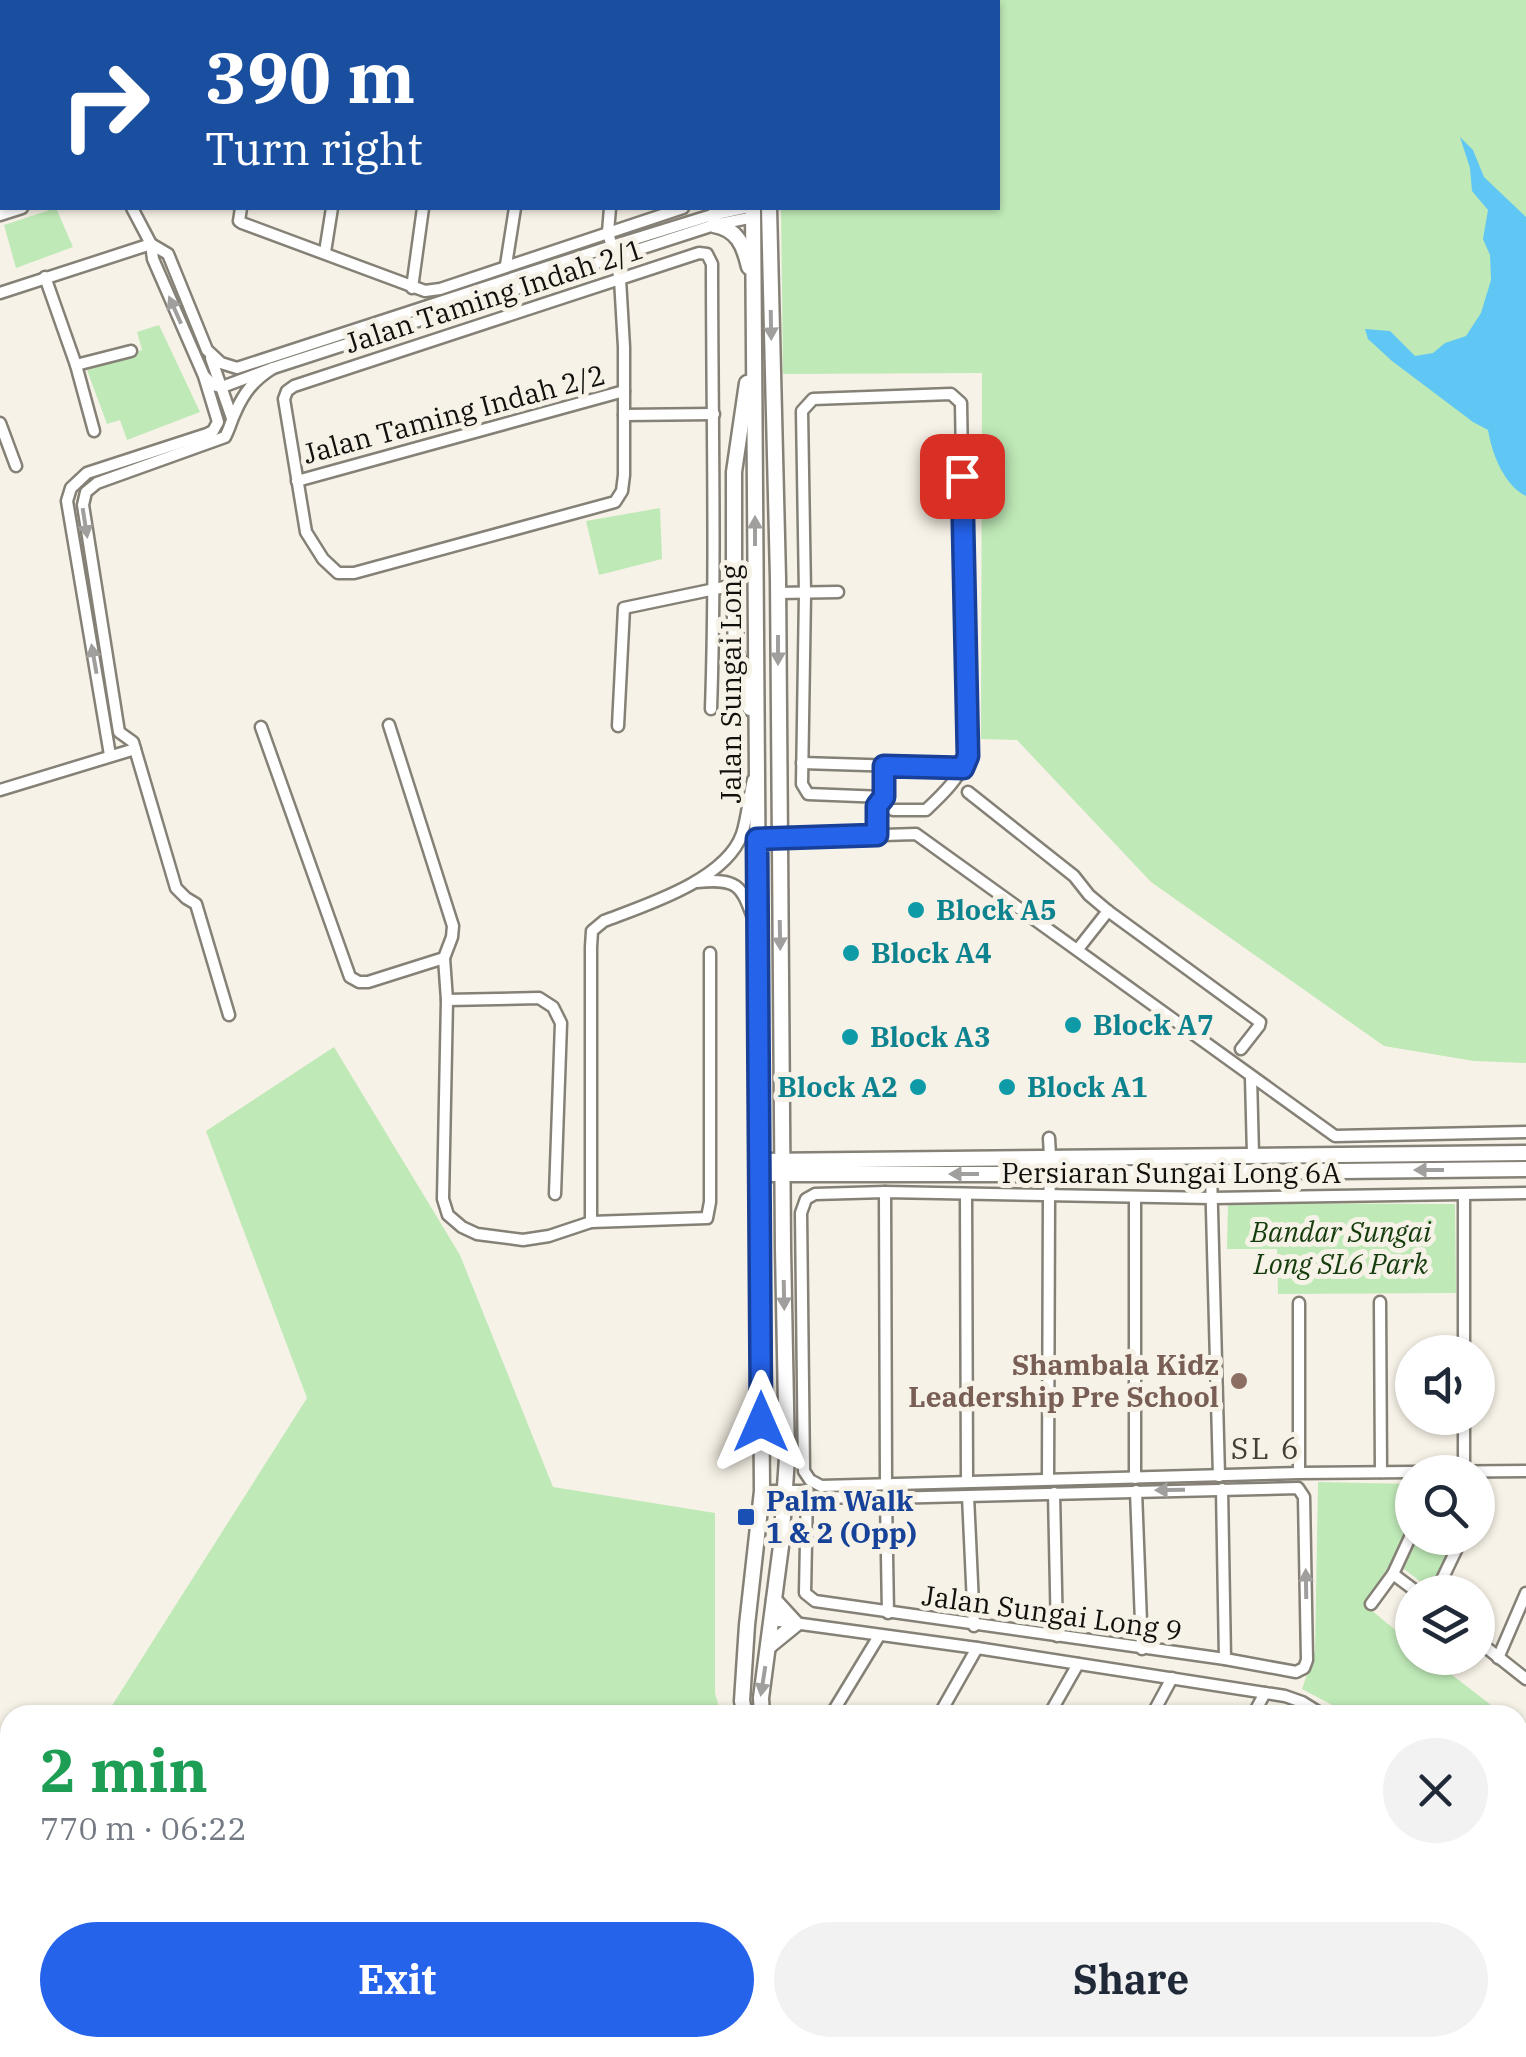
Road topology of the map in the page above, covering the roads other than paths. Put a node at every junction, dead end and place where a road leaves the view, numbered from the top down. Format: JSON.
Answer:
{"nodes":[{"id":1,"x":133,"y":210,"type":"edge"},
{"id":2,"x":241,"y":210,"type":"edge"},
{"id":3,"x":332,"y":210,"type":"edge"},
{"id":4,"x":423,"y":210,"type":"edge"},
{"id":5,"x":515,"y":210,"type":"edge"},
{"id":6,"x":610,"y":210,"type":"edge"},
{"id":7,"x":677,"y":210,"type":"edge"},
{"id":8,"x":752,"y":210,"type":"edge"},
{"id":9,"x":758,"y":210,"type":"edge"},
{"id":10,"x":759,"y":210,"type":"edge"},
{"id":11,"x":718,"y":216,"type":"edge"},
{"id":12,"x":608,"y":232,"type":"junction"},
{"id":13,"x":151,"y":244,"type":"junction"},
{"id":14,"x":325,"y":252,"type":"junction"},
{"id":15,"x":614,"y":252,"type":"junction"},
{"id":16,"x":506,"y":265,"type":"junction"},
{"id":17,"x":45,"y":277,"type":"junction"},
{"id":18,"x":620,"y":278,"type":"junction"},
{"id":19,"x":752,"y":282,"type":"junction"},
{"id":20,"x":412,"y":288,"type":"junction"},
{"id":21,"x":0,"y":293,"type":"edge"},
{"id":22,"x":753,"y":332,"type":"junction"},
{"id":23,"x":207,"y":350,"type":"junction"},
{"id":24,"x":132,"y":351,"type":"dead end"},
{"id":25,"x":76,"y":365,"type":"junction"},
{"id":26,"x":238,"y":368,"type":"junction"},
{"id":27,"x":274,"y":368,"type":"junction"},
{"id":28,"x":216,"y":386,"type":"junction"},
{"id":29,"x":624,"y":391,"type":"junction"},
{"id":30,"x":714,"y":414,"type":"junction"},
{"id":31,"x":624,"y":415,"type":"junction"},
{"id":32,"x":232,"y":418,"type":"junction"},
{"id":33,"x":0,"y":424,"type":"edge"},
{"id":34,"x":94,"y":431,"type":"dead end"},
{"id":35,"x":16,"y":466,"type":"dead end"},
{"id":36,"x":296,"y":481,"type":"junction"},
{"id":37,"x":804,"y":578,"type":"junction"},
{"id":38,"x":734,"y":584,"type":"junction"},
{"id":39,"x":777,"y":585,"type":"junction"},
{"id":40,"x":715,"y":588,"type":"junction"},
{"id":41,"x":838,"y":592,"type":"dead end"},
{"id":42,"x":804,"y":593,"type":"junction"},
{"id":43,"x":712,"y":709,"type":"dead end"},
{"id":44,"x":389,"y":725,"type":"dead end"},
{"id":45,"x":618,"y":726,"type":"dead end"},
{"id":46,"x":261,"y":728,"type":"dead end"},
{"id":47,"x":756,"y":728,"type":"junction"},
{"id":48,"x":136,"y":749,"type":"junction"},
{"id":49,"x":110,"y":755,"type":"junction"},
{"id":50,"x":802,"y":763,"type":"junction"},
{"id":51,"x":884,"y":766,"type":"junction"},
{"id":52,"x":756,"y":768,"type":"junction"},
{"id":53,"x":963,"y":768,"type":"junction"},
{"id":54,"x":0,"y":790,"type":"edge"},
{"id":55,"x":968,"y":792,"type":"dead end"},
{"id":56,"x":884,"y":797,"type":"junction"},
{"id":57,"x":893,"y":810,"type":"junction"},
{"id":58,"x":891,"y":834,"type":"junction"},
{"id":59,"x":877,"y":835,"type":"junction"},
{"id":60,"x":779,"y":838,"type":"junction"},
{"id":61,"x":757,"y":839,"type":"junction"},
{"id":62,"x":694,"y":882,"type":"junction"},
{"id":63,"x":1108,"y":911,"type":"junction"},
{"id":64,"x":758,"y":928,"type":"junction"},
{"id":65,"x":1078,"y":950,"type":"junction"},
{"id":66,"x":710,"y":953,"type":"dead end"},
{"id":67,"x":444,"y":958,"type":"junction"},
{"id":68,"x":446,"y":1000,"type":"junction"},
{"id":69,"x":229,"y":1015,"type":"dead end"},
{"id":70,"x":1242,"y":1049,"type":"dead end"},
{"id":71,"x":1252,"y":1077,"type":"junction"},
{"id":72,"x":1526,"y":1132,"type":"edge"},
{"id":73,"x":1049,"y":1138,"type":"dead end"},
{"id":74,"x":1526,"y":1153,"type":"edge"},
{"id":75,"x":1253,"y":1155,"type":"junction"},
{"id":76,"x":1050,"y":1157,"type":"junction"},
{"id":77,"x":759,"y":1167,"type":"junction"},
{"id":78,"x":784,"y":1168,"type":"junction"},
{"id":79,"x":1526,"y":1169,"type":"edge"},
{"id":80,"x":1212,"y":1172,"type":"junction"},
{"id":81,"x":1051,"y":1174,"type":"junction"},
{"id":82,"x":885,"y":1192,"type":"junction"},
{"id":83,"x":1526,"y":1193,"type":"edge"},
{"id":84,"x":555,"y":1194,"type":"dead end"},
{"id":85,"x":966,"y":1194,"type":"junction"},
{"id":86,"x":1049,"y":1195,"type":"junction"},
{"id":87,"x":1464,"y":1195,"type":"junction"},
{"id":88,"x":1135,"y":1197,"type":"junction"},
{"id":89,"x":1213,"y":1198,"type":"junction"},
{"id":90,"x":591,"y":1222,"type":"junction"},
{"id":91,"x":783,"y":1249,"type":"junction"},
{"id":92,"x":760,"y":1250,"type":"junction"},
{"id":93,"x":1380,"y":1302,"type":"dead end"},
{"id":94,"x":1299,"y":1303,"type":"dead end"},
{"id":95,"x":1464,"y":1335,"type":"edge"},
{"id":96,"x":1495,"y":1471,"type":"edge"},
{"id":97,"x":1526,"y":1471,"type":"edge"},
{"id":98,"x":1382,"y":1472,"type":"junction"},
{"id":99,"x":1395,"y":1472,"type":"edge"},
{"id":100,"x":1299,"y":1473,"type":"junction"},
{"id":101,"x":1220,"y":1476,"type":"junction"},
{"id":102,"x":1048,"y":1478,"type":"junction"},
{"id":103,"x":1135,"y":1478,"type":"junction"},
{"id":104,"x":967,"y":1482,"type":"junction"},
{"id":105,"x":886,"y":1483,"type":"junction"},
{"id":106,"x":1222,"y":1489,"type":"junction"},
{"id":107,"x":762,"y":1491,"type":"junction"},
{"id":108,"x":1136,"y":1491,"type":"junction"},
{"id":109,"x":786,"y":1492,"type":"junction"},
{"id":110,"x":1054,"y":1493,"type":"junction"},
{"id":111,"x":968,"y":1496,"type":"junction"},
{"id":112,"x":808,"y":1497,"type":"junction"},
{"id":113,"x":886,"y":1498,"type":"junction"},
{"id":114,"x":1401,"y":1555,"type":"edge"},
{"id":115,"x":1392,"y":1574,"type":"junction"},
{"id":116,"x":1395,"y":1576,"type":"edge"},
{"id":117,"x":750,"y":1590,"type":"junction"},
{"id":118,"x":1526,"y":1594,"type":"edge"},
{"id":119,"x":774,"y":1600,"type":"junction"},
{"id":120,"x":1371,"y":1604,"type":"dead end"},
{"id":121,"x":888,"y":1613,"type":"junction"},
{"id":122,"x":772,"y":1620,"type":"junction"},
{"id":123,"x":796,"y":1624,"type":"junction"},
{"id":124,"x":974,"y":1626,"type":"junction"},
{"id":125,"x":880,"y":1636,"type":"junction"},
{"id":126,"x":1058,"y":1636,"type":"junction"},
{"id":127,"x":746,"y":1646,"type":"junction"},
{"id":128,"x":769,"y":1647,"type":"junction"},
{"id":129,"x":976,"y":1648,"type":"junction"},
{"id":130,"x":1142,"y":1648,"type":"junction"},
{"id":131,"x":1495,"y":1655,"type":"edge"},
{"id":132,"x":1498,"y":1658,"type":"junction"},
{"id":133,"x":1225,"y":1659,"type":"junction"},
{"id":134,"x":1078,"y":1664,"type":"junction"},
{"id":135,"x":1172,"y":1678,"type":"junction"},
{"id":136,"x":1526,"y":1679,"type":"edge"},
{"id":137,"x":1265,"y":1693,"type":"junction"},
{"id":138,"x":743,"y":1705,"type":"edge"},
{"id":139,"x":761,"y":1705,"type":"edge"},
{"id":140,"x":837,"y":1705,"type":"edge"},
{"id":141,"x":945,"y":1705,"type":"edge"},
{"id":142,"x":1055,"y":1705,"type":"edge"},
{"id":143,"x":1157,"y":1705,"type":"edge"},
{"id":144,"x":1258,"y":1705,"type":"edge"},
{"id":145,"x":1307,"y":1705,"type":"edge"}],
"edges":[{"from":1,"to":13,"type":"street"},
{"from":2,"to":14,"type":"street"},
{"from":3,"to":14,"type":"street"},
{"from":4,"to":20,"type":"street"},
{"from":5,"to":16,"type":"street"},
{"from":6,"to":12,"type":"street"},
{"from":7,"to":12,"type":"street"},
{"from":8,"to":11,"type":"street"},
{"from":9,"to":19,"type":"street","name":"Jalan Sungai Long"},
{"from":10,"to":39,"type":"street","name":"Jalan Sungai Long","one_way":true},
{"from":11,"to":15,"type":"street"},
{"from":11,"to":19,"type":"street"},
{"from":12,"to":15,"type":"street"},
{"from":12,"to":16,"type":"street"},
{"from":13,"to":17,"type":"street"},
{"from":13,"to":23,"type":"street"},
{"from":28,"to":13,"type":"street","one_way":true},
{"from":14,"to":20,"type":"street"},
{"from":15,"to":18,"type":"street"},
{"from":15,"to":26,"type":"street"},
{"from":15,"to":27,"type":"street"},
{"from":16,"to":20,"type":"street"},
{"from":17,"to":21,"type":"street"},
{"from":17,"to":25,"type":"street"},
{"from":18,"to":29,"type":"street"},
{"from":18,"to":30,"type":"street","name":"Jalan Taming Indah 2/1"},
{"from":18,"to":36,"type":"street","name":"Jalan Taming Indah 2/1"},
{"from":19,"to":22,"type":"street","name":"Jalan Sungai Long"},
{"from":22,"to":38,"type":"street"},
{"from":47,"to":22,"type":"street","name":"Jalan Sungai Long","one_way":true},
{"from":23,"to":26,"type":"street"},
{"from":23,"to":28,"type":"street"},
{"from":24,"to":25,"type":"street"},
{"from":25,"to":34,"type":"street"},
{"from":26,"to":28,"type":"street"},
{"from":27,"to":28,"type":"street"},
{"from":27,"to":32,"type":"street"},
{"from":28,"to":32,"type":"street"},
{"from":49,"to":28,"type":"street","one_way":true},
{"from":29,"to":31,"type":"street"},
{"from":29,"to":36,"type":"street","name":"Jalan Taming Indah 2/2"},
{"from":30,"to":31,"type":"street"},
{"from":30,"to":40,"type":"street"},
{"from":31,"to":36,"type":"street"},
{"from":32,"to":48,"type":"street","one_way":true},
{"from":33,"to":35,"type":"street"},
{"from":37,"to":39,"type":"street"},
{"from":37,"to":42,"type":"street"},
{"from":37,"to":53,"type":"street"},
{"from":38,"to":40,"type":"street"},
{"from":38,"to":47,"type":"street"},
{"from":39,"to":42,"type":"street"},
{"from":39,"to":60,"type":"street","name":"Jalan Sungai Long","one_way":true},
{"from":40,"to":43,"type":"street"},
{"from":40,"to":45,"type":"street"},
{"from":41,"to":42,"type":"street"},
{"from":42,"to":50,"type":"street"},
{"from":44,"to":67,"type":"street"},
{"from":46,"to":67,"type":"street"},
{"from":47,"to":52,"type":"street","name":"Jalan Sungai Long"},
{"from":48,"to":49,"type":"street"},
{"from":48,"to":69,"type":"street"},
{"from":49,"to":54,"type":"street"},
{"from":50,"to":51,"type":"street"},
{"from":50,"to":56,"type":"street"},
{"from":51,"to":53,"type":"street"},
{"from":51,"to":56,"type":"street"},
{"from":52,"to":61,"type":"street","name":"Jalan Sungai Long"},
{"from":52,"to":62,"type":"street"},
{"from":53,"to":57,"type":"street"},
{"from":55,"to":63,"type":"street"},
{"from":56,"to":57,"type":"street"},
{"from":56,"to":59,"type":"street"},
{"from":57,"to":58,"type":"street"},
{"from":58,"to":59,"type":"street"},
{"from":58,"to":65,"type":"street"},
{"from":59,"to":60,"type":"street"},
{"from":60,"to":61,"type":"street"},
{"from":60,"to":78,"type":"street","name":"Jalan Sungai Long","one_way":true},
{"from":61,"to":64,"type":"street","name":"Jalan Sungai Long"},
{"from":62,"to":64,"type":"street"},
{"from":62,"to":90,"type":"street"},
{"from":63,"to":65,"type":"street"},
{"from":63,"to":70,"type":"street"},
{"from":64,"to":77,"type":"street","name":"Jalan Sungai Long"},
{"from":65,"to":71,"type":"street"},
{"from":66,"to":90,"type":"street"},
{"from":67,"to":68,"type":"street"},
{"from":68,"to":84,"type":"street"},
{"from":68,"to":90,"type":"street"},
{"from":71,"to":72,"type":"street"},
{"from":71,"to":75,"type":"street"},
{"from":73,"to":76,"type":"street"},
{"from":74,"to":75,"type":"street"},
{"from":75,"to":76,"type":"street"},
{"from":76,"to":78,"type":"street"},
{"from":76,"to":81,"type":"street"},
{"from":77,"to":78,"type":"street"},
{"from":77,"to":92,"type":"street","name":"Jalan Sungai Long"},
{"from":81,"to":78,"type":"street","one_way":true},
{"from":78,"to":91,"type":"street","name":"Jalan Sungai Long"},
{"from":79,"to":80,"type":"street","one_way":true},
{"from":80,"to":81,"type":"street"},
{"from":80,"to":89,"type":"street"},
{"from":81,"to":86,"type":"street"},
{"from":82,"to":85,"type":"street","name":"Persiaran Sungai Long 6A"},
{"from":82,"to":105,"type":"street"},
{"from":82,"to":105,"type":"street","name":"Persiaran Sungai Long 6A"},
{"from":83,"to":87,"type":"street","name":"Persiaran Sungai Long 6A"},
{"from":85,"to":86,"type":"street","name":"Persiaran Sungai Long 6A"},
{"from":85,"to":104,"type":"street"},
{"from":86,"to":88,"type":"street","name":"Persiaran Sungai Long 6A"},
{"from":86,"to":102,"type":"street"},
{"from":87,"to":89,"type":"street","name":"Persiaran Sungai Long 6A"},
{"from":87,"to":95,"type":"street"},
{"from":88,"to":89,"type":"street","name":"Persiaran Sungai Long 6A"},
{"from":88,"to":103,"type":"street"},
{"from":89,"to":101,"type":"street"},
{"from":91,"to":92,"type":"street"},
{"from":91,"to":109,"type":"street","name":"Jalan Sungai Long","one_way":true},
{"from":92,"to":107,"type":"street","name":"Jalan Sungai Long"},
{"from":93,"to":98,"type":"street"},
{"from":94,"to":100,"type":"street"},
{"from":96,"to":97,"type":"street"},
{"from":98,"to":99,"type":"street"},
{"from":98,"to":100,"type":"street"},
{"from":100,"to":101,"type":"street"},
{"from":101,"to":103,"type":"street"},
{"from":102,"to":103,"type":"street"},
{"from":102,"to":104,"type":"street"},
{"from":104,"to":105,"type":"street"},
{"from":106,"to":108,"type":"street","one_way":true},
{"from":106,"to":133,"type":"street"},
{"from":133,"to":106,"type":"street","name":"Jalan Sungai Long 9","one_way":true},
{"from":107,"to":109,"type":"street"},
{"from":107,"to":117,"type":"street","name":"Jalan Sungai Long"},
{"from":108,"to":110,"type":"street"},
{"from":108,"to":130,"type":"street"},
{"from":109,"to":112,"type":"street"},
{"from":109,"to":119,"type":"street","name":"Jalan Sungai Long"},
{"from":110,"to":111,"type":"street"},
{"from":110,"to":126,"type":"street"},
{"from":111,"to":113,"type":"street"},
{"from":111,"to":124,"type":"street"},
{"from":112,"to":113,"type":"street"},
{"from":112,"to":121,"type":"street","name":"Jalan Sungai Long 9"},
{"from":113,"to":121,"type":"street"},
{"from":114,"to":115,"type":"street"},
{"from":115,"to":116,"type":"street"},
{"from":115,"to":120,"type":"street"},
{"from":117,"to":122,"type":"street"},
{"from":117,"to":127,"type":"street","name":"Jalan Sungai Long"},
{"from":118,"to":132,"type":"street"},
{"from":119,"to":122,"type":"street","name":"Jalan Sungai Long"},
{"from":119,"to":123,"type":"street"},
{"from":121,"to":124,"type":"street","name":"Jalan Sungai Long 9"},
{"from":122,"to":123,"type":"street"},
{"from":122,"to":127,"type":"street"},
{"from":122,"to":128,"type":"street","name":"Jalan Sungai Long"},
{"from":123,"to":125,"type":"street"},
{"from":123,"to":128,"type":"street"},
{"from":124,"to":126,"type":"street","name":"Jalan Sungai Long 9"},
{"from":125,"to":129,"type":"street"},
{"from":125,"to":140,"type":"street"},
{"from":126,"to":130,"type":"street","name":"Jalan Sungai Long 9"},
{"from":127,"to":138,"type":"street","name":"Jalan Sungai Long"},
{"from":128,"to":139,"type":"street","name":"Jalan Sungai Long","one_way":true},
{"from":129,"to":134,"type":"street"},
{"from":129,"to":141,"type":"street"},
{"from":130,"to":133,"type":"street","name":"Jalan Sungai Long 9"},
{"from":131,"to":132,"type":"street"},
{"from":132,"to":136,"type":"street"},
{"from":134,"to":135,"type":"street"},
{"from":134,"to":142,"type":"street"},
{"from":135,"to":137,"type":"street"},
{"from":135,"to":143,"type":"street"},
{"from":137,"to":144,"type":"street"},
{"from":137,"to":145,"type":"street"}]}
